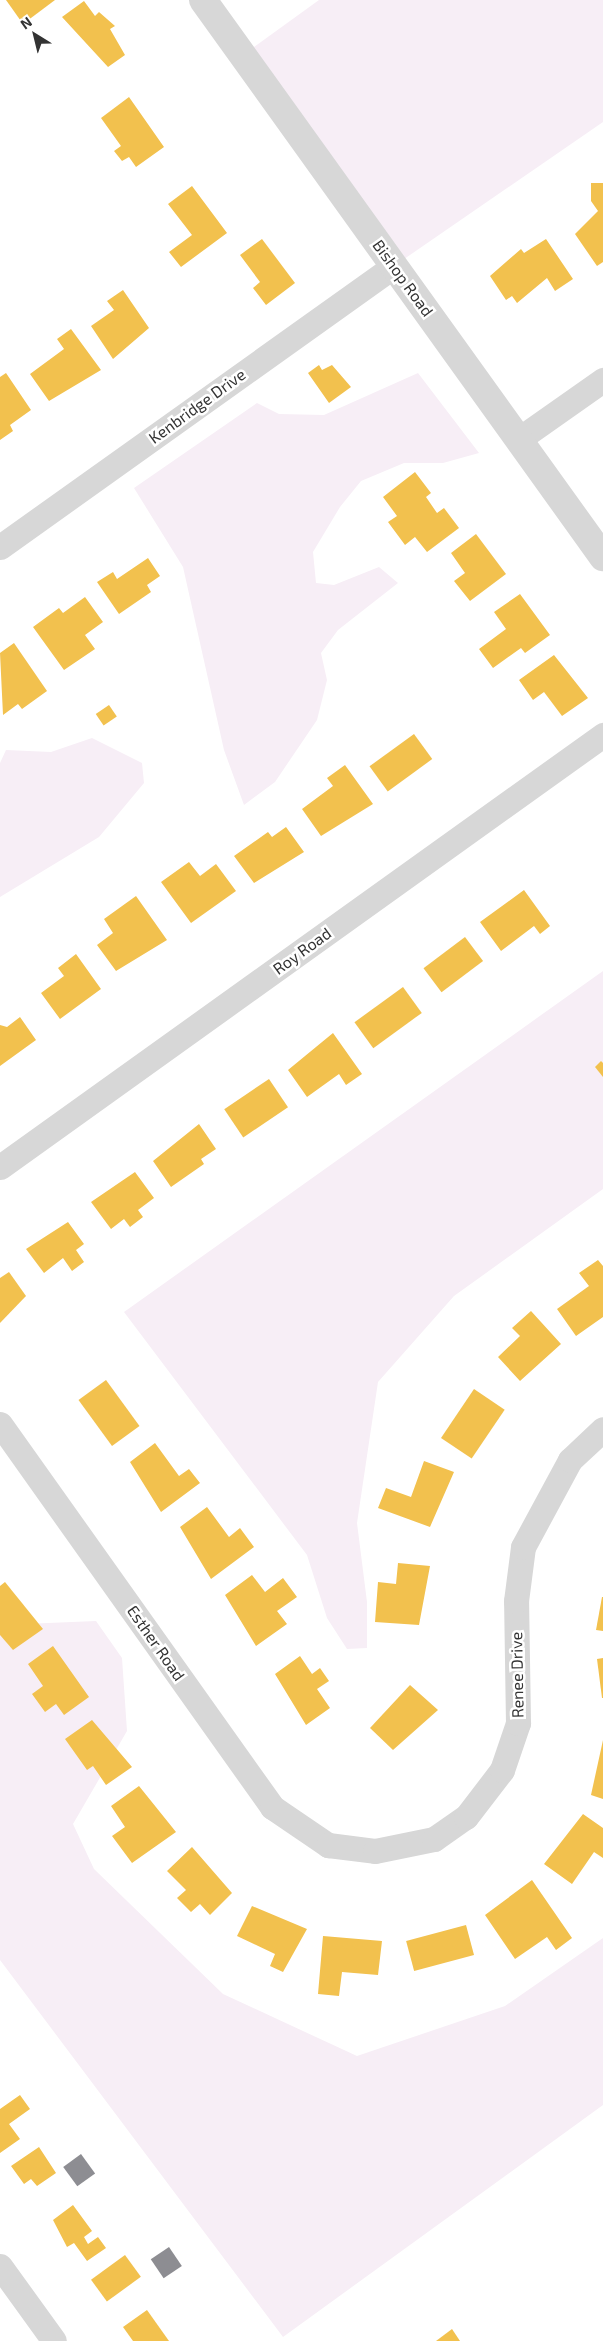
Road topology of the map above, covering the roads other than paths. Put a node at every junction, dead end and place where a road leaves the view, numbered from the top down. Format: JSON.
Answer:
{"nodes":[{"id":1,"x":203,"y":0,"type":"edge"},
{"id":2,"x":394,"y":266,"type":"junction"},
{"id":3,"x":603,"y":380,"type":"edge"},
{"id":4,"x":519,"y":439,"type":"junction"},
{"id":5,"x":0,"y":547,"type":"edge"},
{"id":6,"x":603,"y":556,"type":"edge"},
{"id":7,"x":603,"y":735,"type":"edge"},
{"id":8,"x":0,"y":1167,"type":"edge"},
{"id":9,"x":0,"y":1424,"type":"edge"},
{"id":10,"x":603,"y":1429,"type":"edge"},
{"id":11,"x":328,"y":1844,"type":"joint"},
{"id":12,"x":0,"y":2266,"type":"edge"},
{"id":13,"x":54,"y":2341,"type":"edge"}],
"edges":[{"from":1,"to":2,"type":"street","name":"Bishop Road"},
{"from":2,"to":4,"type":"street","name":"Bishop Road"},
{"from":2,"to":5,"type":"street","name":"Kenbridge Drive"},
{"from":3,"to":4,"type":"street"},
{"from":4,"to":6,"type":"street","name":"Bishop Road"},
{"from":7,"to":8,"type":"street","name":"Roy Road"},
{"from":9,"to":11,"type":"street","name":"Esther Road"},
{"from":10,"to":11,"type":"street","name":"Renee Drive"},
{"from":12,"to":13,"type":"street"}]}
